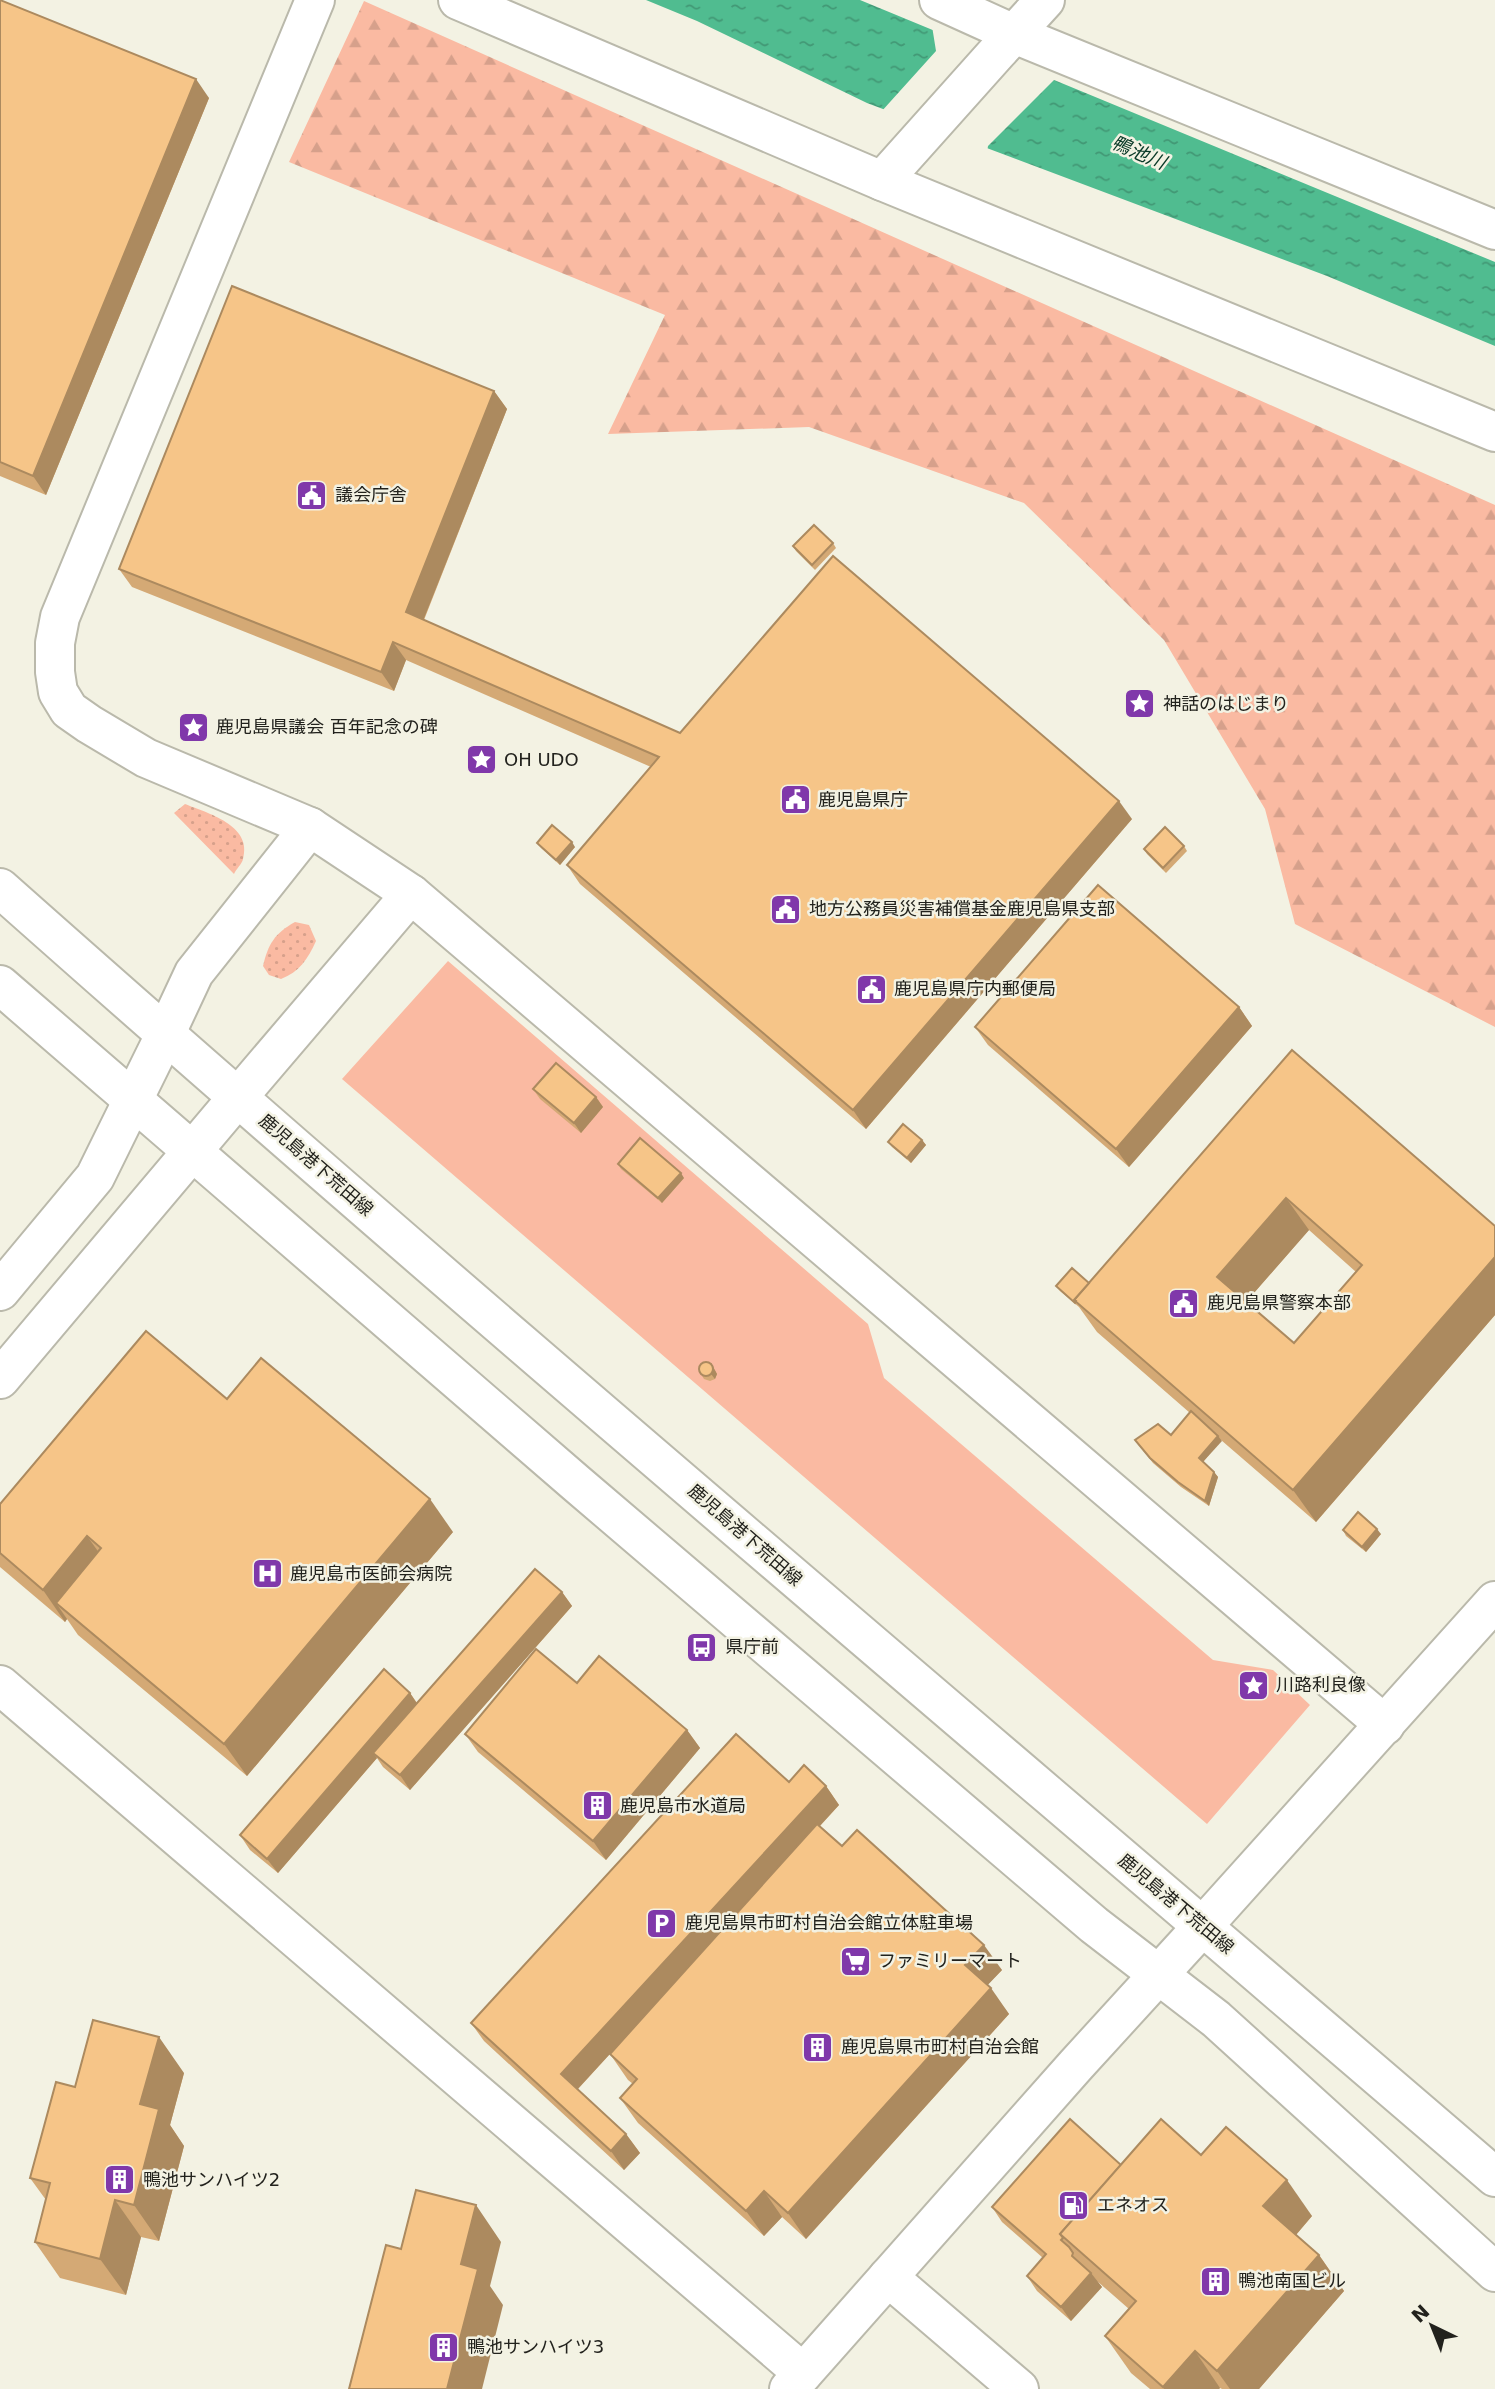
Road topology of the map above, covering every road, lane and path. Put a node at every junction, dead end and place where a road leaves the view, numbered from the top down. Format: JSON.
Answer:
{"nodes":[{"id":1,"x":315,"y":0,"type":"edge"},
{"id":2,"x":458,"y":0,"type":"edge"},
{"id":3,"x":939,"y":0,"type":"edge"},
{"id":4,"x":1045,"y":0,"type":"edge"},
{"id":5,"x":1007,"y":41,"type":"junction"},
{"id":6,"x":882,"y":181,"type":"junction"},
{"id":7,"x":1495,"y":230,"type":"edge"},
{"id":8,"x":1495,"y":432,"type":"edge"},
{"id":9,"x":310,"y":827,"type":"junction"},
{"id":10,"x":0,"y":888,"type":"edge"},
{"id":11,"x":411,"y":894,"type":"junction"},
{"id":12,"x":0,"y":985,"type":"edge"},
{"id":13,"x":166,"y":1035,"type":"junction"},
{"id":14,"x":238,"y":1097,"type":"junction"},
{"id":15,"x":133,"y":1099,"type":"junction"},
{"id":16,"x":193,"y":1151,"type":"junction"},
{"id":17,"x":0,"y":1291,"type":"edge"},
{"id":18,"x":0,"y":1379,"type":"edge"},
{"id":19,"x":1495,"y":1601,"type":"edge"},
{"id":20,"x":0,"y":1685,"type":"edge"},
{"id":21,"x":1385,"y":1725,"type":"junction"},
{"id":22,"x":1202,"y":1927,"type":"junction"},
{"id":23,"x":1158,"y":1975,"type":"junction"},
{"id":24,"x":1495,"y":2177,"type":"edge"},
{"id":25,"x":1495,"y":2272,"type":"edge"},
{"id":26,"x":888,"y":2277,"type":"junction"},
{"id":27,"x":796,"y":2381,"type":"edge"},
{"id":28,"x":1019,"y":2389,"type":"edge"}],
"edges":[{"from":1,"to":9,"type":"street"},
{"from":2,"to":6,"type":"street"},
{"from":3,"to":5,"type":"street"},
{"from":4,"to":5,"type":"street"},
{"from":5,"to":6,"type":"street"},
{"from":5,"to":7,"type":"street"},
{"from":6,"to":8,"type":"street"},
{"from":9,"to":11,"type":"street"},
{"from":9,"to":13,"type":"street"},
{"from":10,"to":13,"type":"street","name":"鹿児島港下荒田線"},
{"from":11,"to":14,"type":"street"},
{"from":11,"to":21,"type":"street"},
{"from":12,"to":15,"type":"street"},
{"from":13,"to":14,"type":"street","name":"鹿児島港下荒田線"},
{"from":13,"to":15,"type":"street"},
{"from":14,"to":16,"type":"street"},
{"from":14,"to":22,"type":"street","name":"鹿児島港下荒田線"},
{"from":15,"to":16,"type":"street"},
{"from":15,"to":17,"type":"street"},
{"from":16,"to":18,"type":"street"},
{"from":16,"to":23,"type":"street"},
{"from":19,"to":21,"type":"street"},
{"from":20,"to":27,"type":"street"},
{"from":21,"to":22,"type":"street"},
{"from":22,"to":23,"type":"street"},
{"from":22,"to":24,"type":"street","name":"鹿児島港下荒田線"},
{"from":23,"to":25,"type":"street"},
{"from":23,"to":26,"type":"street"},
{"from":26,"to":27,"type":"street"},
{"from":26,"to":28,"type":"street"}]}
